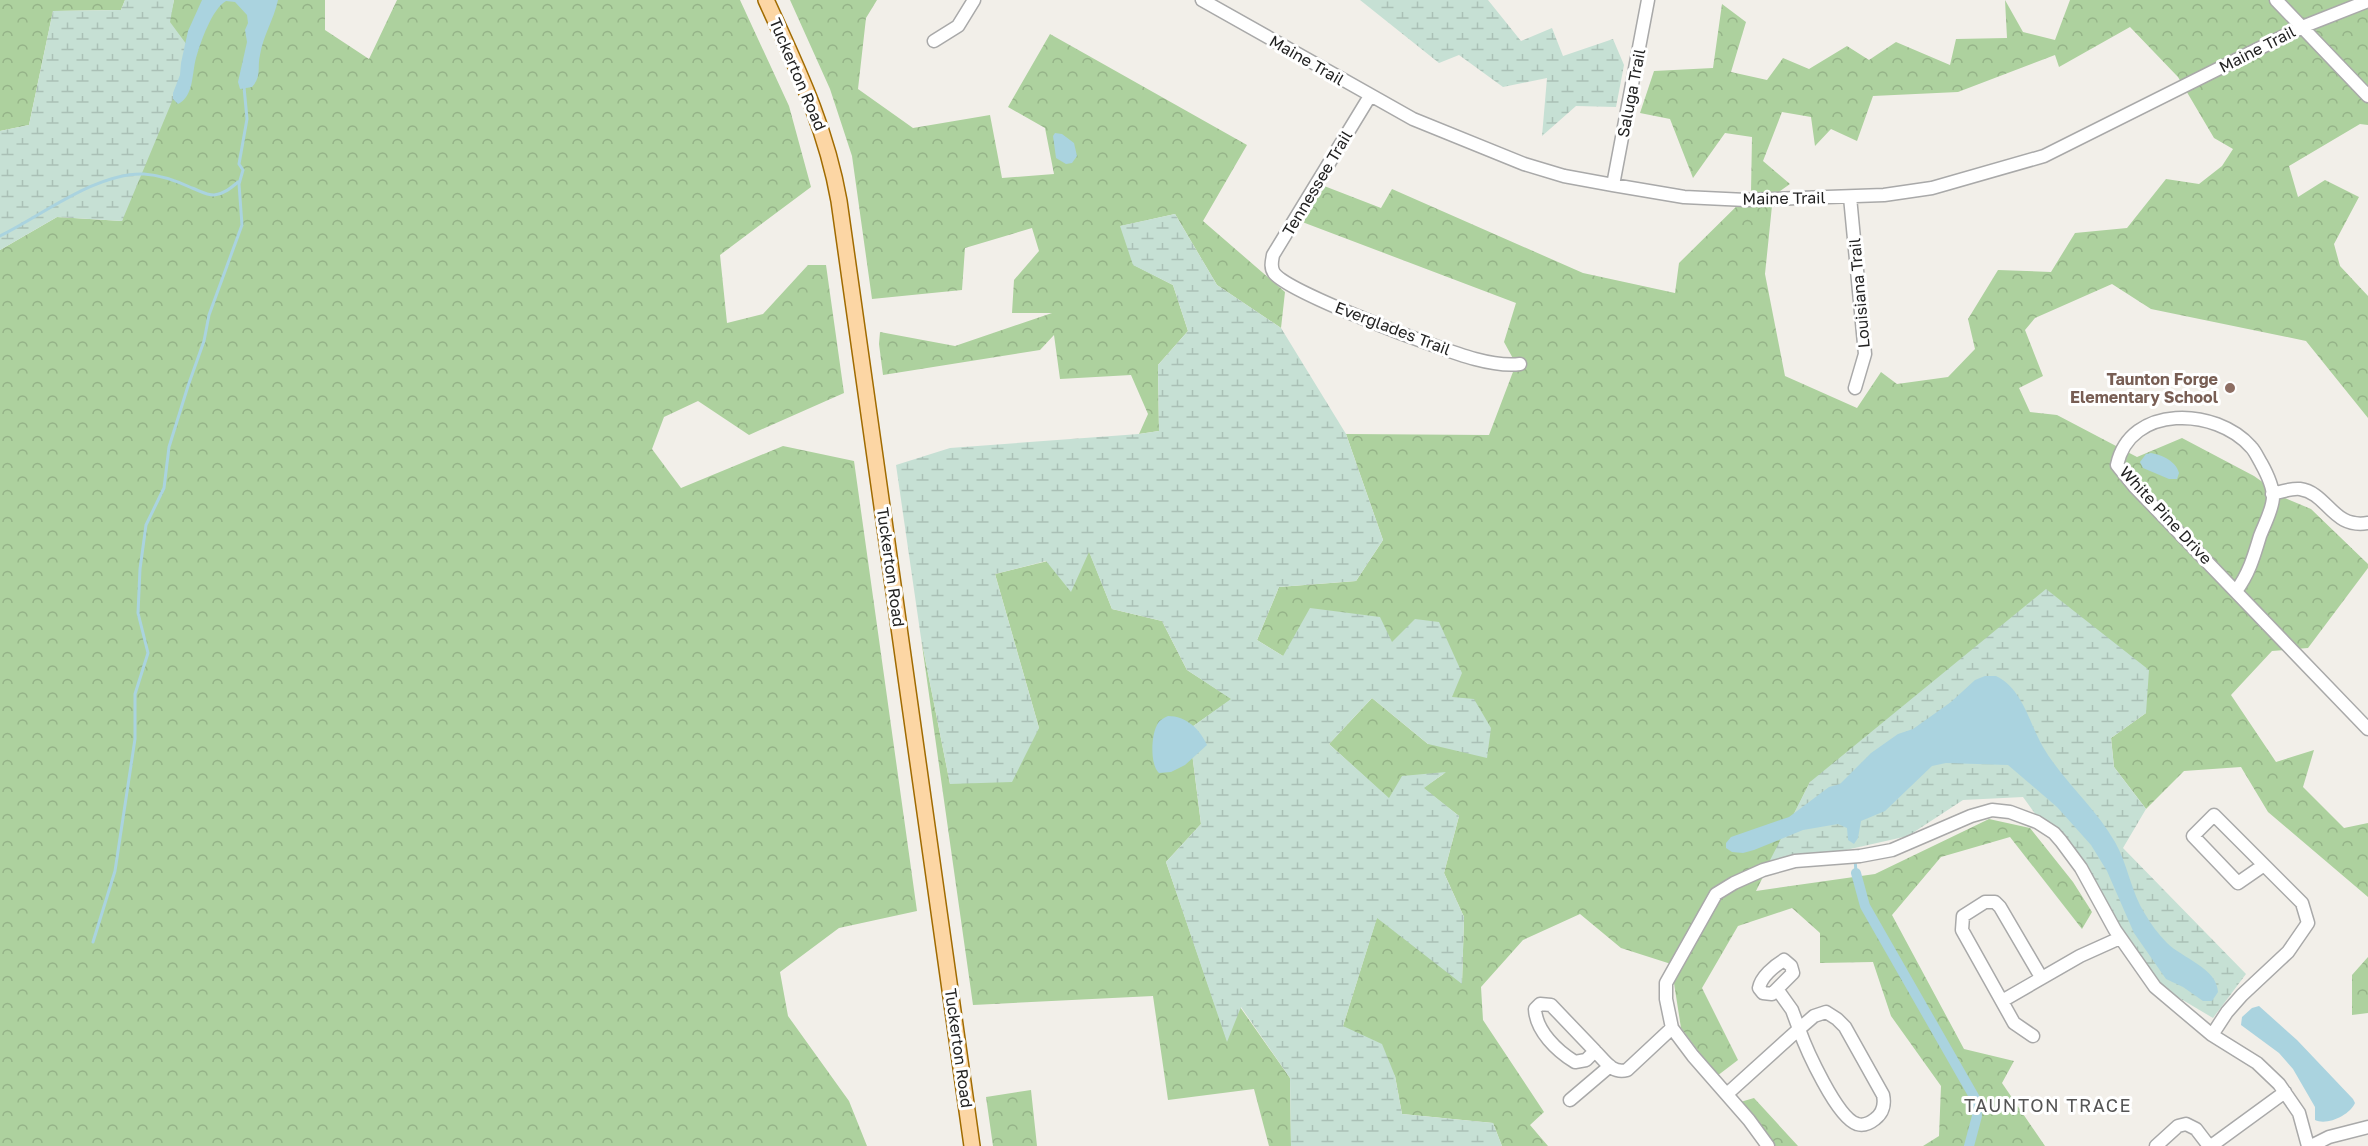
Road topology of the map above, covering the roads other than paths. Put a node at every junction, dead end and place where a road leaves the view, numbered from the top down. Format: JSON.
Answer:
{"nodes":[{"id":1,"x":766,"y":0,"type":"edge"},
{"id":2,"x":974,"y":0,"type":"edge"},
{"id":3,"x":1202,"y":0,"type":"edge"},
{"id":4,"x":1648,"y":0,"type":"edge"},
{"id":5,"x":2276,"y":0,"type":"edge"},
{"id":6,"x":2368,"y":1,"type":"edge"},
{"id":7,"x":2302,"y":27,"type":"junction"},
{"id":8,"x":934,"y":41,"type":"dead end"},
{"id":9,"x":1370,"y":96,"type":"junction"},
{"id":10,"x":2368,"y":96,"type":"edge"},
{"id":11,"x":1613,"y":185,"type":"junction"},
{"id":12,"x":1850,"y":197,"type":"junction"},
{"id":13,"x":1273,"y":272,"type":"joint"},
{"id":14,"x":1520,"y":364,"type":"dead end"},
{"id":15,"x":1855,"y":388,"type":"dead end"},
{"id":16,"x":2272,"y":494,"type":"junction"},
{"id":17,"x":2368,"y":523,"type":"edge"},
{"id":18,"x":2236,"y":591,"type":"junction"},
{"id":19,"x":2368,"y":729,"type":"edge"},
{"id":20,"x":2264,"y":865,"type":"junction"},
{"id":21,"x":2120,"y":938,"type":"junction"},
{"id":22,"x":2041,"y":977,"type":"junction"},
{"id":23,"x":1777,"y":989,"type":"dead end"},
{"id":24,"x":2002,"y":1001,"type":"junction"},
{"id":25,"x":1672,"y":1028,"type":"junction"},
{"id":26,"x":1799,"y":1029,"type":"junction"},
{"id":27,"x":2212,"y":1035,"type":"junction"},
{"id":28,"x":2034,"y":1036,"type":"dead end"},
{"id":29,"x":1595,"y":1051,"type":"junction"},
{"id":30,"x":1610,"y":1066,"type":"junction"},
{"id":31,"x":2285,"y":1092,"type":"junction"},
{"id":32,"x":1726,"y":1094,"type":"junction"},
{"id":33,"x":1570,"y":1100,"type":"dead end"},
{"id":34,"x":2368,"y":1126,"type":"edge"},
{"id":35,"x":972,"y":1146,"type":"edge"},
{"id":36,"x":1768,"y":1146,"type":"edge"},
{"id":37,"x":2156,"y":1146,"type":"edge"},
{"id":38,"x":2210,"y":1146,"type":"edge"},
{"id":39,"x":2310,"y":1146,"type":"edge"}],
"edges":[{"from":1,"to":35,"type":"main road","name":"Tuckerton Road"},
{"from":2,"to":8,"type":"street"},
{"from":3,"to":9,"type":"street","name":"Maine Trail"},
{"from":4,"to":11,"type":"street","name":"Saluga Trail"},
{"from":5,"to":7,"type":"street"},
{"from":6,"to":7,"type":"street","name":"Maine Trail"},
{"from":7,"to":10,"type":"street"},
{"from":7,"to":12,"type":"street","name":"Maine Trail"},
{"from":9,"to":11,"type":"street","name":"Maine Trail"},
{"from":9,"to":13,"type":"street","name":"Tennessee Trail"},
{"from":11,"to":12,"type":"street","name":"Maine Trail"},
{"from":12,"to":15,"type":"street","name":"Louisiana Trail"},
{"from":13,"to":14,"type":"street","name":"Everglades Trail"},
{"from":16,"to":17,"type":"street"},
{"from":16,"to":18,"type":"street"},
{"from":16,"to":18,"type":"street","name":"White Pine Drive"},
{"from":18,"to":19,"type":"street","name":"White Pine Drive"},
{"from":20,"to":20,"type":"street"},
{"from":20,"to":27,"type":"street"},
{"from":21,"to":22,"type":"street"},
{"from":21,"to":25,"type":"street"},
{"from":21,"to":27,"type":"street"},
{"from":22,"to":24,"type":"street"},
{"from":22,"to":24,"type":"street"},
{"from":23,"to":26,"type":"street"},
{"from":24,"to":28,"type":"street"},
{"from":25,"to":30,"type":"street"},
{"from":25,"to":32,"type":"street"},
{"from":26,"to":26,"type":"street"},
{"from":26,"to":32,"type":"street"},
{"from":27,"to":31,"type":"street"},
{"from":29,"to":29,"type":"street"},
{"from":29,"to":30,"type":"street"},
{"from":30,"to":33,"type":"street"},
{"from":31,"to":38,"type":"street"},
{"from":31,"to":39,"type":"street"},
{"from":32,"to":36,"type":"street"},
{"from":34,"to":39,"type":"street"},
{"from":37,"to":38,"type":"street"}]}
